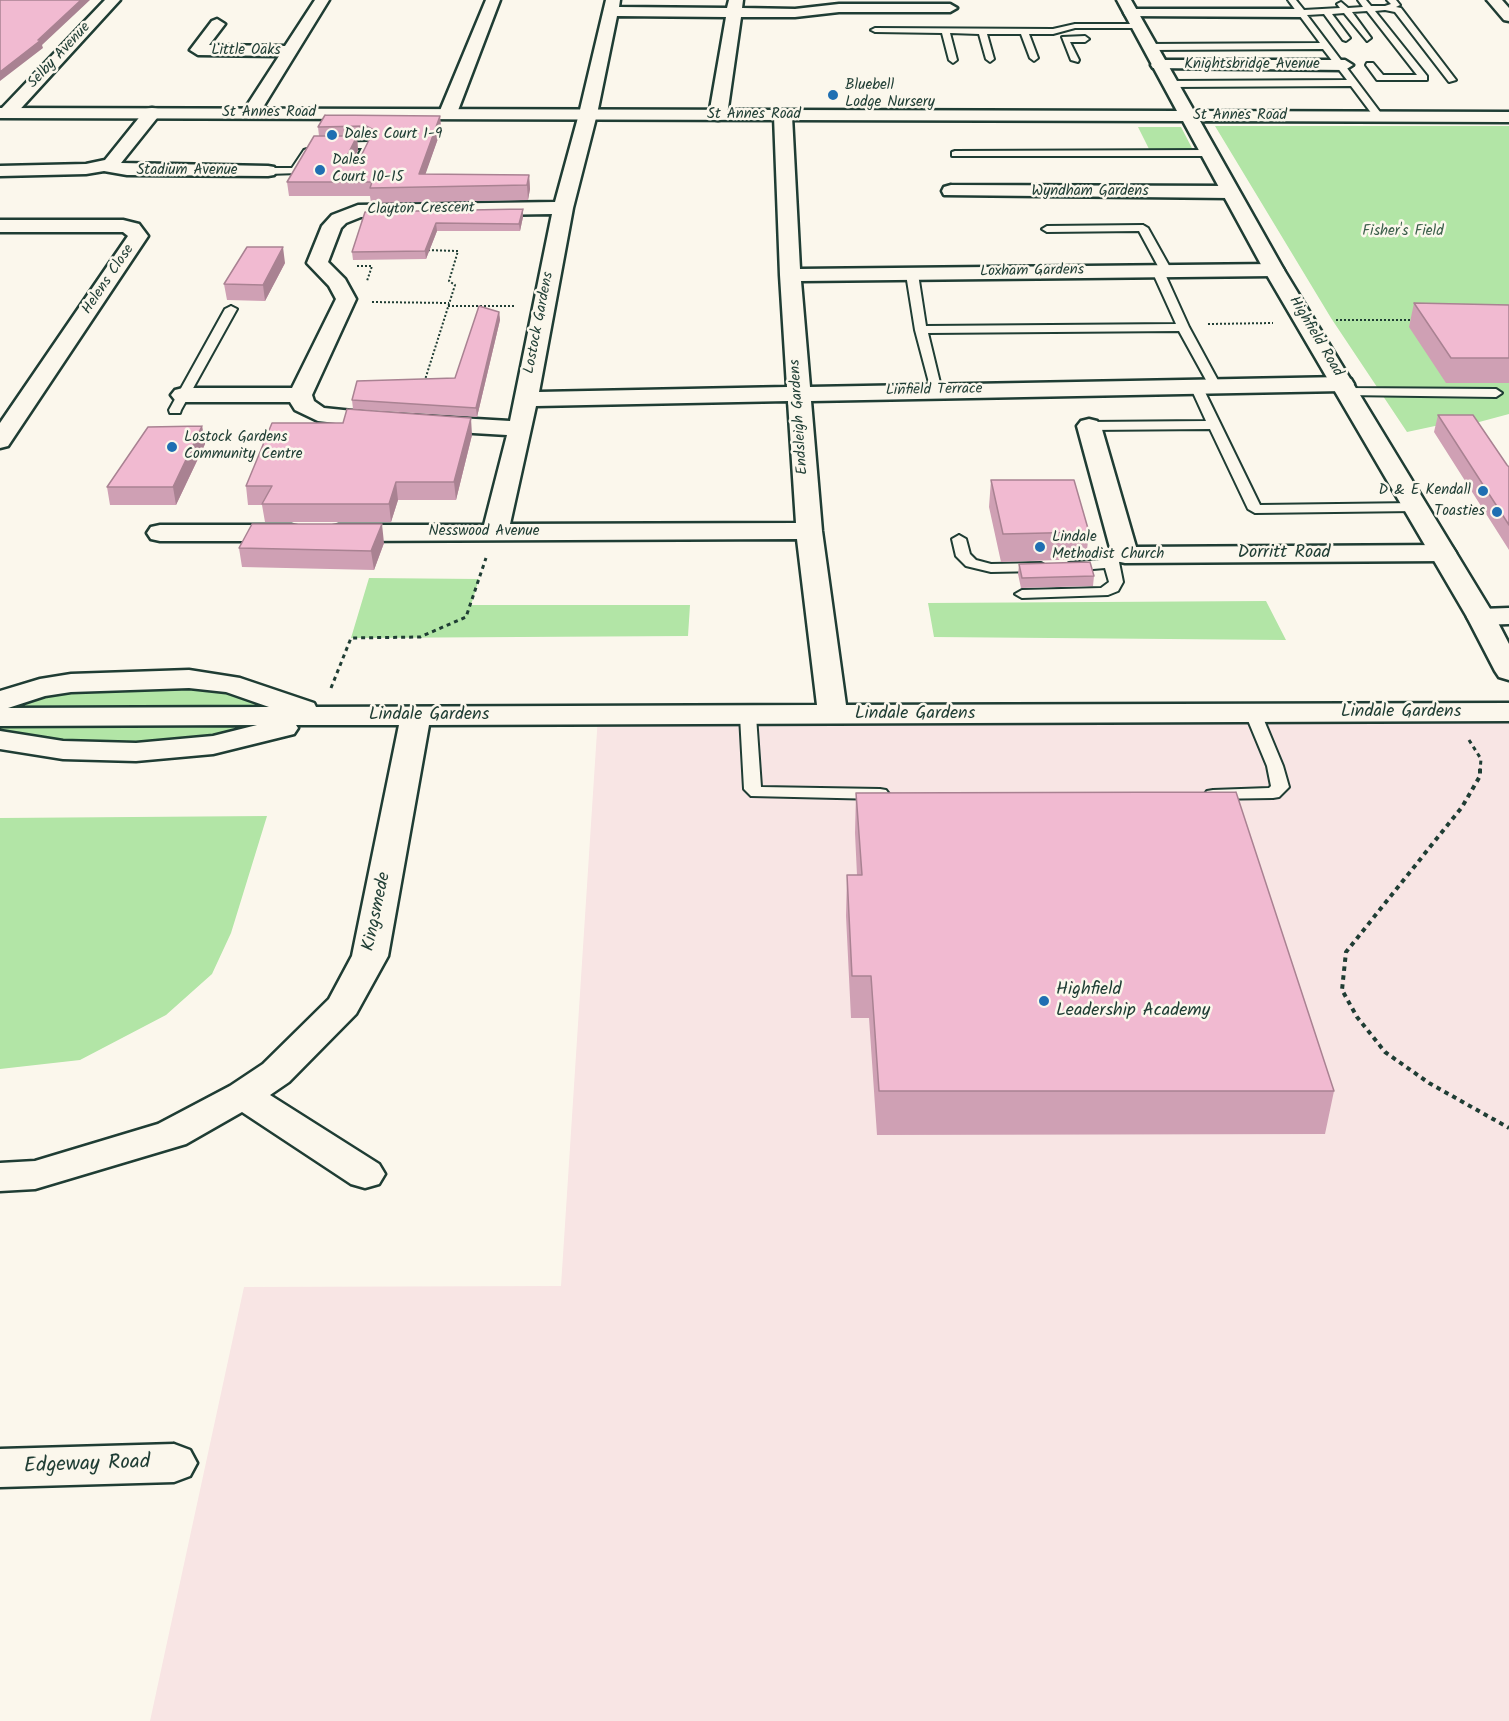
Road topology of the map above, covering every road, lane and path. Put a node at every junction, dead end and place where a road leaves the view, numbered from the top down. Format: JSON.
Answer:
{"nodes":[{"id":1,"x":113,"y":0,"type":"edge"},
{"id":2,"x":322,"y":0,"type":"edge"},
{"id":3,"x":494,"y":0,"type":"edge"},
{"id":4,"x":1292,"y":0,"type":"edge"},
{"id":5,"x":1312,"y":0,"type":"edge"},
{"id":6,"x":1338,"y":0,"type":"edge"},
{"id":7,"x":1362,"y":0,"type":"edge"},
{"id":8,"x":1494,"y":0,"type":"edge"},
{"id":9,"x":613,"y":5,"type":"edge"},
{"id":10,"x":1395,"y":5,"type":"edge"},
{"id":11,"x":735,"y":6,"type":"edge"},
{"id":12,"x":950,"y":8,"type":"dead end"},
{"id":13,"x":1370,"y":9,"type":"junction"},
{"id":14,"x":1347,"y":11,"type":"junction"},
{"id":15,"x":1324,"y":12,"type":"junction"},
{"id":16,"x":1301,"y":13,"type":"junction"},
{"id":17,"x":1509,"y":17,"type":"edge"},
{"id":18,"x":217,"y":24,"type":"dead end"},
{"id":19,"x":875,"y":30,"type":"dead end"},
{"id":20,"x":945,"y":30,"type":"junction"},
{"id":21,"x":982,"y":30,"type":"junction"},
{"id":22,"x":1140,"y":30,"type":"edge"},
{"id":23,"x":1024,"y":32,"type":"junction"},
{"id":24,"x":1305,"y":36,"type":"dead end"},
{"id":25,"x":1317,"y":36,"type":"junction"},
{"id":26,"x":1346,"y":38,"type":"dead end"},
{"id":27,"x":1367,"y":38,"type":"dead end"},
{"id":28,"x":1099,"y":39,"type":"dead end"},
{"id":29,"x":1409,"y":42,"type":"junction"},
{"id":30,"x":1324,"y":46,"type":"junction"},
{"id":31,"x":290,"y":51,"type":"junction"},
{"id":32,"x":1034,"y":58,"type":"dead end"},
{"id":33,"x":990,"y":59,"type":"dead end"},
{"id":34,"x":953,"y":60,"type":"dead end"},
{"id":35,"x":1075,"y":60,"type":"dead end"},
{"id":36,"x":1159,"y":65,"type":"junction"},
{"id":37,"x":1342,"y":65,"type":"junction"},
{"id":38,"x":1370,"y":65,"type":"dead end"},
{"id":39,"x":1416,"y":69,"type":"junction"},
{"id":40,"x":1443,"y":69,"type":"junction"},
{"id":41,"x":1452,"y":80,"type":"dead end"},
{"id":42,"x":1171,"y":84,"type":"junction"},
{"id":43,"x":1354,"y":84,"type":"junction"},
{"id":44,"x":251,"y":112,"type":"junction"},
{"id":45,"x":3,"y":113,"type":"edge"},
{"id":46,"x":152,"y":113,"type":"junction"},
{"id":47,"x":448,"y":114,"type":"junction"},
{"id":48,"x":588,"y":114,"type":"junction"},
{"id":49,"x":718,"y":115,"type":"junction"},
{"id":50,"x":783,"y":116,"type":"junction"},
{"id":51,"x":1189,"y":116,"type":"junction"},
{"id":52,"x":1378,"y":116,"type":"junction"},
{"id":53,"x":1509,"y":117,"type":"edge"},
{"id":54,"x":311,"y":145,"type":"edge"},
{"id":55,"x":322,"y":145,"type":"edge"},
{"id":56,"x":1209,"y":153,"type":"junction"},
{"id":57,"x":956,"y":154,"type":"dead end"},
{"id":58,"x":106,"y":166,"type":"junction"},
{"id":59,"x":0,"y":171,"type":"edge"},
{"id":60,"x":268,"y":171,"type":"joint"},
{"id":61,"x":355,"y":171,"type":"edge"},
{"id":62,"x":951,"y":190,"type":"dead end"},
{"id":63,"x":1230,"y":192,"type":"junction"},
{"id":64,"x":563,"y":208,"type":"junction"},
{"id":65,"x":0,"y":226,"type":"edge"},
{"id":66,"x":1047,"y":229,"type":"dead end"},
{"id":67,"x":414,"y":250,"type":"edge"},
{"id":68,"x":1274,"y":270,"type":"junction"},
{"id":69,"x":1162,"y":271,"type":"junction"},
{"id":70,"x":912,"y":274,"type":"junction"},
{"id":71,"x":790,"y":275,"type":"junction"},
{"id":72,"x":345,"y":302,"type":"junction"},
{"id":73,"x":449,"y":304,"type":"junction"},
{"id":74,"x":544,"y":306,"type":"junction"},
{"id":75,"x":231,"y":309,"type":"dead end"},
{"id":76,"x":1418,"y":320,"type":"edge"},
{"id":77,"x":1306,"y":322,"type":"junction"},
{"id":78,"x":1183,"y":325,"type":"junction"},
{"id":79,"x":921,"y":330,"type":"junction"},
{"id":80,"x":1206,"y":386,"type":"junction"},
{"id":81,"x":1345,"y":388,"type":"junction"},
{"id":82,"x":936,"y":391,"type":"junction"},
{"id":83,"x":1496,"y":393,"type":"dead end"},
{"id":84,"x":300,"y":394,"type":"junction"},
{"id":85,"x":799,"y":394,"type":"junction"},
{"id":86,"x":525,"y":399,"type":"junction"},
{"id":87,"x":179,"y":403,"type":"joint"},
{"id":88,"x":393,"y":422,"type":"junction"},
{"id":89,"x":1215,"y":425,"type":"junction"},
{"id":90,"x":1089,"y":426,"type":"joint"},
{"id":91,"x":520,"y":429,"type":"junction"},
{"id":92,"x":0,"y":441,"type":"edge"},
{"id":93,"x":1415,"y":507,"type":"junction"},
{"id":94,"x":809,"y":531,"type":"junction"},
{"id":95,"x":495,"y":532,"type":"junction"},
{"id":96,"x":160,"y":533,"type":"dead end"},
{"id":97,"x":959,"y":539,"type":"dead end"},
{"id":98,"x":1443,"y":554,"type":"junction"},
{"id":99,"x":1118,"y":557,"type":"junction"},
{"id":100,"x":1022,"y":594,"type":"dead end"},
{"id":101,"x":1509,"y":616,"type":"edge"},
{"id":102,"x":1481,"y":617,"type":"junction"},
{"id":103,"x":1509,"y":671,"type":"edge"},
{"id":104,"x":0,"y":701,"type":"edge"},
{"id":105,"x":1509,"y":712,"type":"edge"},
{"id":106,"x":1253,"y":713,"type":"junction"},
{"id":107,"x":1453,"y":714,"type":"junction"},
{"id":108,"x":320,"y":716,"type":"junction"},
{"id":109,"x":416,"y":716,"type":"junction"},
{"id":110,"x":748,"y":716,"type":"junction"},
{"id":111,"x":833,"y":716,"type":"junction"},
{"id":112,"x":0,"y":717,"type":"edge"},
{"id":113,"x":0,"y":740,"type":"edge"},
{"id":114,"x":898,"y":794,"type":"edge"},
{"id":115,"x":1191,"y":795,"type":"edge"},
{"id":116,"x":243,"y":1095,"type":"junction"},
{"id":117,"x":1509,"y":1128,"type":"edge"},
{"id":118,"x":365,"y":1174,"type":"dead end"},
{"id":119,"x":0,"y":1177,"type":"edge"},
{"id":120,"x":174,"y":1463,"type":"dead end"},
{"id":121,"x":0,"y":1468,"type":"edge"}],
"edges":[{"from":1,"to":45,"type":"street","name":"Selby Avenue"},
{"from":2,"to":31,"type":"street"},
{"from":3,"to":47,"type":"street"},
{"from":4,"to":16,"type":"lane"},
{"from":5,"to":15,"type":"lane"},
{"from":6,"to":14,"type":"lane"},
{"from":7,"to":13,"type":"lane"},
{"from":8,"to":17,"type":"street"},
{"from":9,"to":11,"type":"street"},
{"from":9,"to":48,"type":"street","name":"Lostock Gardens"},
{"from":10,"to":13,"type":"lane"},
{"from":10,"to":29,"type":"lane"},
{"from":11,"to":12,"type":"street"},
{"from":11,"to":49,"type":"street"},
{"from":13,"to":14,"type":"lane"},
{"from":13,"to":29,"type":"lane"},
{"from":14,"to":15,"type":"lane"},
{"from":14,"to":27,"type":"lane"},
{"from":15,"to":16,"type":"lane"},
{"from":15,"to":26,"type":"lane"},
{"from":16,"to":22,"type":"street"},
{"from":16,"to":25,"type":"lane"},
{"from":18,"to":31,"type":"street","name":"Little Oaks"},
{"from":19,"to":20,"type":"lane"},
{"from":20,"to":21,"type":"lane"},
{"from":20,"to":34,"type":"lane"},
{"from":21,"to":23,"type":"lane"},
{"from":21,"to":33,"type":"lane"},
{"from":22,"to":23,"type":"lane"},
{"from":22,"to":30,"type":"lane"},
{"from":22,"to":36,"type":"street","name":"Highfield Road"},
{"from":23,"to":32,"type":"lane"},
{"from":24,"to":25,"type":"lane"},
{"from":25,"to":30,"type":"lane"},
{"from":28,"to":35,"type":"lane"},
{"from":29,"to":39,"type":"lane"},
{"from":29,"to":40,"type":"lane"},
{"from":30,"to":37,"type":"lane"},
{"from":31,"to":44,"type":"street"},
{"from":36,"to":37,"type":"street","name":"Knightsbridge Avenue"},
{"from":36,"to":42,"type":"street","name":"Highfield Road"},
{"from":37,"to":43,"type":"lane"},
{"from":38,"to":39,"type":"lane"},
{"from":39,"to":40,"type":"lane"},
{"from":40,"to":41,"type":"lane"},
{"from":42,"to":43,"type":"lane"},
{"from":42,"to":51,"type":"street","name":"Highfield Road"},
{"from":43,"to":52,"type":"lane"},
{"from":44,"to":46,"type":"street","name":"St Annes Road"},
{"from":44,"to":47,"type":"street","name":"St Annes Road"},
{"from":45,"to":46,"type":"street","name":"St Annes Road"},
{"from":46,"to":58,"type":"street","name":"Stadium Avenue"},
{"from":47,"to":48,"type":"street","name":"St Annes Road"},
{"from":48,"to":49,"type":"street","name":"St Annes Road"},
{"from":48,"to":64,"type":"street","name":"Lostock Gardens"},
{"from":49,"to":50,"type":"street","name":"St Annes Road"},
{"from":50,"to":51,"type":"street","name":"St Annes Road"},
{"from":50,"to":71,"type":"street","name":"Endsleigh Gardens"},
{"from":51,"to":52,"type":"street","name":"St Annes Road"},
{"from":51,"to":56,"type":"street","name":"Highfield Road"},
{"from":52,"to":53,"type":"street","name":"St Annes Road"},
{"from":54,"to":60,"type":"lane"},
{"from":55,"to":61,"type":"lane"},
{"from":56,"to":57,"type":"lane"},
{"from":56,"to":63,"type":"street","name":"Highfield Road"},
{"from":58,"to":59,"type":"street","name":"Stadium Avenue"},
{"from":58,"to":60,"type":"street","name":"Stadium Avenue"},
{"from":62,"to":63,"type":"street","name":"Wyndham Gardens"},
{"from":63,"to":68,"type":"street","name":"Highfield Road"},
{"from":64,"to":72,"type":"street","name":"Clayton Crescent"},
{"from":64,"to":74,"type":"street","name":"Lostock Gardens"},
{"from":65,"to":92,"type":"street","name":"Helens Close"},
{"from":66,"to":69,"type":"lane"},
{"from":67,"to":73,"type":"path"},
{"from":68,"to":69,"type":"street","name":"Loxham Gardens"},
{"from":68,"to":77,"type":"street","name":"Highfield Road"},
{"from":69,"to":70,"type":"street","name":"Loxham Gardens"},
{"from":69,"to":78,"type":"lane"},
{"from":70,"to":71,"type":"street","name":"Loxham Gardens"},
{"from":70,"to":79,"type":"lane"},
{"from":71,"to":85,"type":"street","name":"Endsleigh Gardens"},
{"from":72,"to":73,"type":"path"},
{"from":72,"to":84,"type":"street"},
{"from":73,"to":74,"type":"path"},
{"from":73,"to":88,"type":"path"},
{"from":74,"to":86,"type":"street","name":"Lostock Gardens"},
{"from":75,"to":87,"type":"lane"},
{"from":76,"to":77,"type":"path"},
{"from":77,"to":78,"type":"path"},
{"from":77,"to":81,"type":"street","name":"Highfield Road"},
{"from":78,"to":79,"type":"lane"},
{"from":78,"to":80,"type":"lane"},
{"from":79,"to":82,"type":"lane"},
{"from":80,"to":81,"type":"street","name":"Linfield Terrace"},
{"from":80,"to":82,"type":"street","name":"Linfield Terrace"},
{"from":80,"to":89,"type":"lane"},
{"from":81,"to":83,"type":"lane"},
{"from":81,"to":93,"type":"street","name":"Highfield Road"},
{"from":82,"to":85,"type":"street","name":"Linfield Terrace"},
{"from":84,"to":87,"type":"street"},
{"from":84,"to":88,"type":"street"},
{"from":85,"to":86,"type":"street","name":"Linfield Terrace"},
{"from":85,"to":94,"type":"street","name":"Endsleigh Gardens"},
{"from":86,"to":91,"type":"street","name":"Lostock Gardens"},
{"from":88,"to":91,"type":"street"},
{"from":89,"to":90,"type":"lane"},
{"from":89,"to":93,"type":"lane"},
{"from":90,"to":99,"type":"street"},
{"from":91,"to":95,"type":"street","name":"Lostock Gardens"},
{"from":93,"to":98,"type":"street","name":"Highfield Road"},
{"from":94,"to":95,"type":"street","name":"Nesswood Avenue"},
{"from":94,"to":111,"type":"street","name":"Endsleigh Gardens"},
{"from":95,"to":96,"type":"street","name":"Nesswood Avenue"},
{"from":95,"to":108,"type":"path"},
{"from":97,"to":99,"type":"lane"},
{"from":98,"to":99,"type":"street","name":"Dorritt Road"},
{"from":98,"to":102,"type":"street","name":"Highfield Road"},
{"from":99,"to":100,"type":"lane"},
{"from":101,"to":102,"type":"street"},
{"from":102,"to":103,"type":"street","name":"Highfield Road"},
{"from":104,"to":108,"type":"street","name":"Lindale Gardens"},
{"from":105,"to":107,"type":"street","name":"Lindale Gardens"},
{"from":106,"to":107,"type":"street","name":"Lindale Gardens"},
{"from":106,"to":111,"type":"street","name":"Lindale Gardens"},
{"from":106,"to":115,"type":"lane"},
{"from":107,"to":117,"type":"path"},
{"from":108,"to":109,"type":"street","name":"Lindale Gardens"},
{"from":108,"to":112,"type":"street","name":"Lindale Gardens"},
{"from":108,"to":113,"type":"street","name":"Lindale Gardens"},
{"from":109,"to":110,"type":"street","name":"Lindale Gardens"},
{"from":109,"to":116,"type":"street","name":"Kingsmede"},
{"from":110,"to":111,"type":"street","name":"Lindale Gardens"},
{"from":110,"to":114,"type":"lane"},
{"from":116,"to":118,"type":"street"},
{"from":116,"to":119,"type":"street","name":"Kingsmede"},
{"from":120,"to":121,"type":"street","name":"Edgeway Road"}]}
